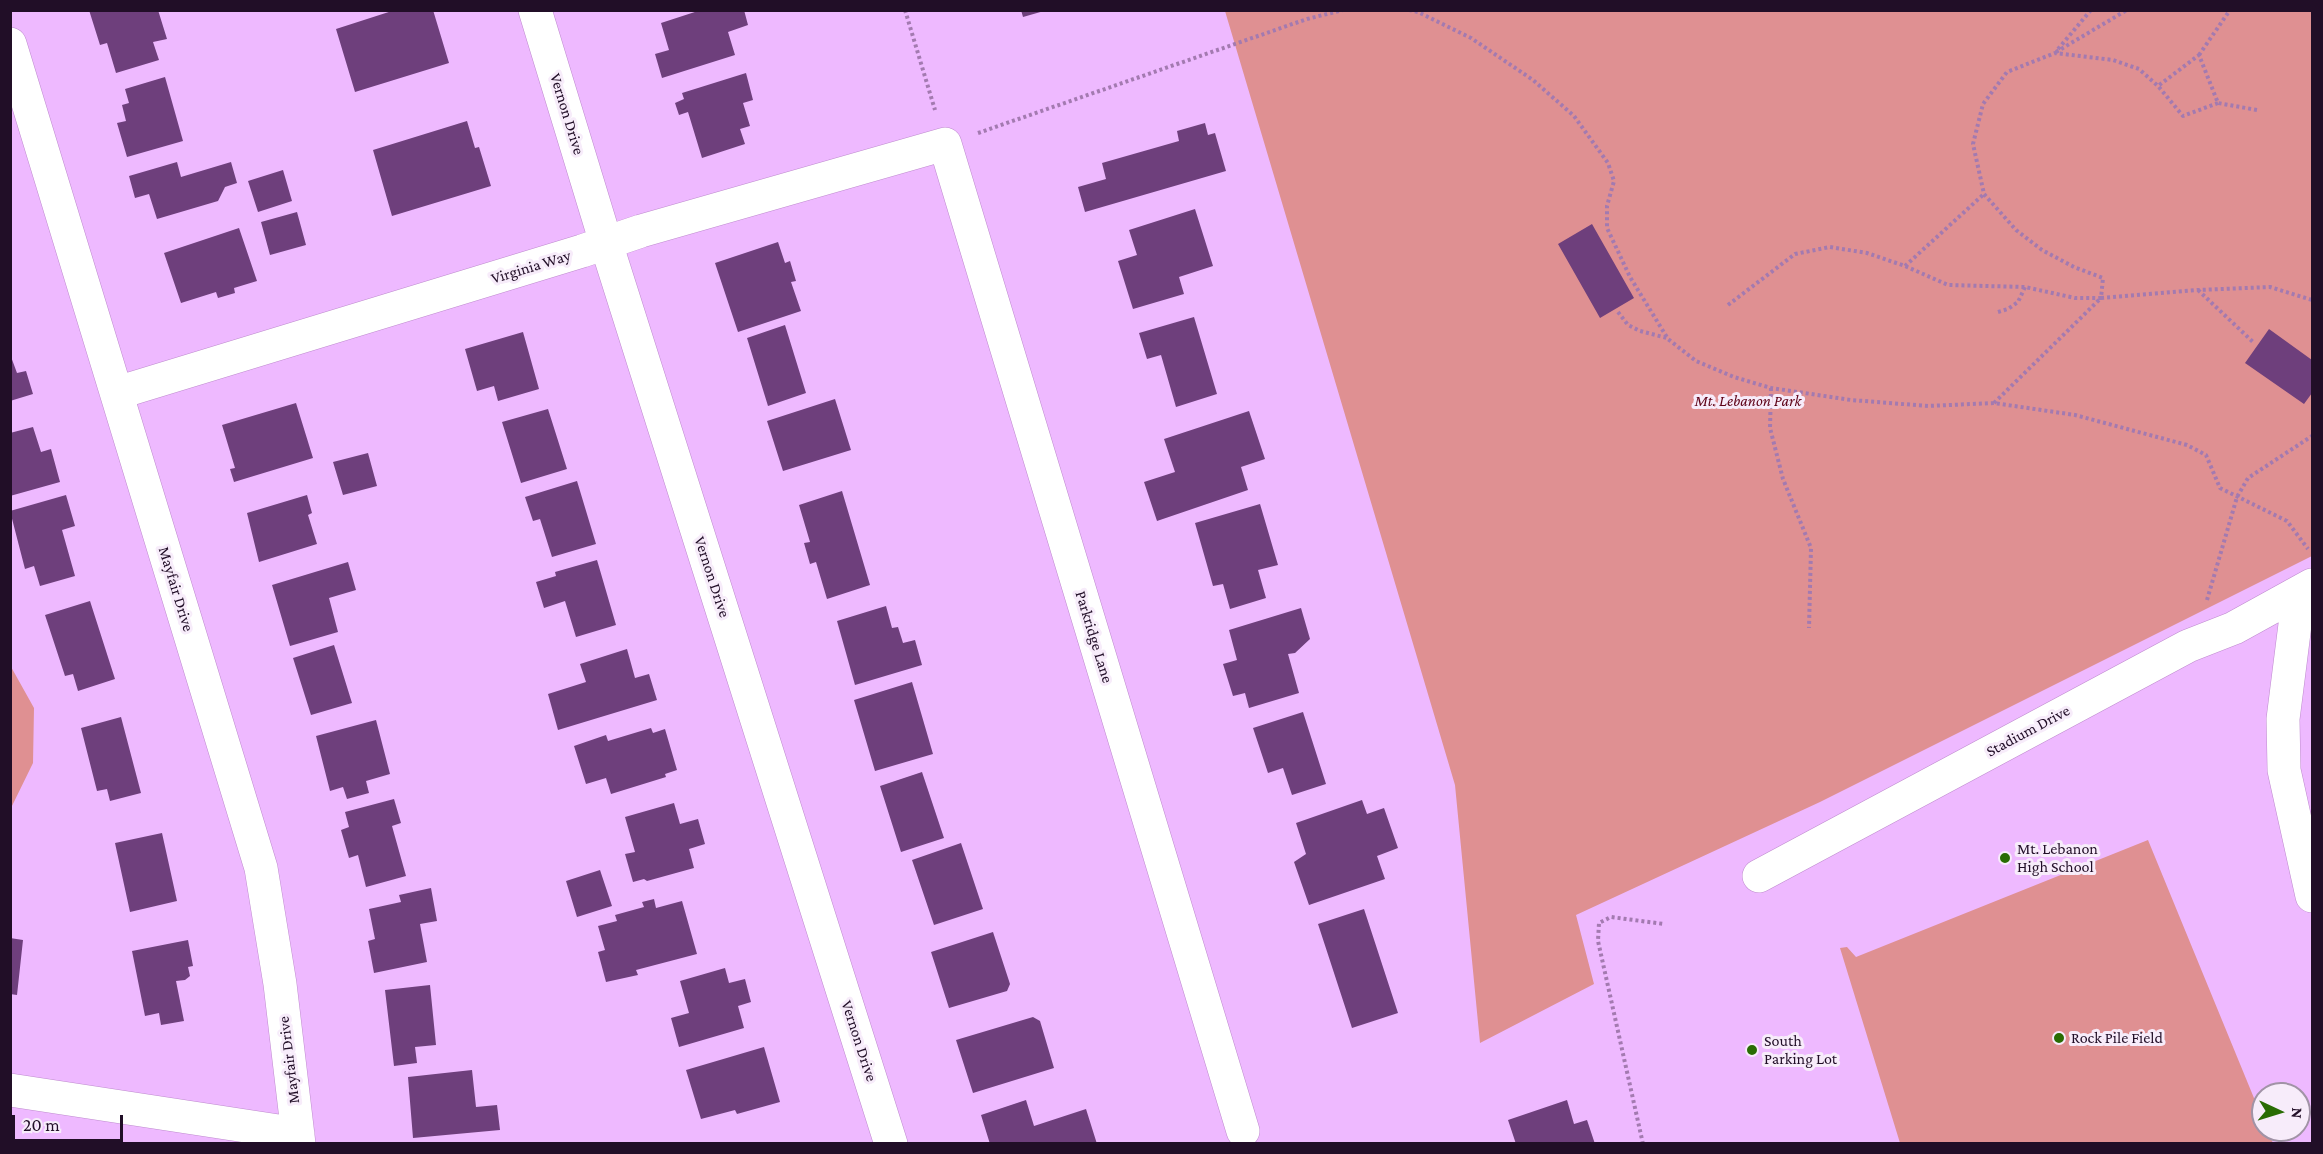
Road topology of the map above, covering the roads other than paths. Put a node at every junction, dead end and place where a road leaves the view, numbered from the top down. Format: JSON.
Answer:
{"nodes":[{"id":1,"x":535,"y":10,"type":"edge"},
{"id":2,"x":10,"y":44,"type":"edge"},
{"id":3,"x":945,"y":144,"type":"joint"},
{"id":4,"x":606,"y":243,"type":"junction"},
{"id":5,"x":117,"y":393,"type":"junction"},
{"id":6,"x":2306,"y":589,"type":"edge"},
{"id":7,"x":1759,"y":876,"type":"dead end"},
{"id":8,"x":2313,"y":896,"type":"edge"},
{"id":9,"x":10,"y":1090,"type":"edge"},
{"id":10,"x":1243,"y":1131,"type":"dead end"},
{"id":11,"x":298,"y":1139,"type":"edge"},
{"id":12,"x":891,"y":1143,"type":"edge"}],
"edges":[{"from":1,"to":4,"type":"street","name":"Vernon Drive"},
{"from":2,"to":5,"type":"street","name":"Mayfair Drive"},
{"from":3,"to":4,"type":"street","name":"Virginia Way"},
{"from":3,"to":10,"type":"street","name":"Parkridge Lane"},
{"from":4,"to":5,"type":"street","name":"Virginia Way"},
{"from":4,"to":12,"type":"street","name":"Vernon Drive"},
{"from":5,"to":11,"type":"street","name":"Mayfair Drive"},
{"from":6,"to":7,"type":"street","name":"Stadium Drive"},
{"from":6,"to":8,"type":"street","name":"Stadium Drive"},
{"from":9,"to":11,"type":"street"}]}
